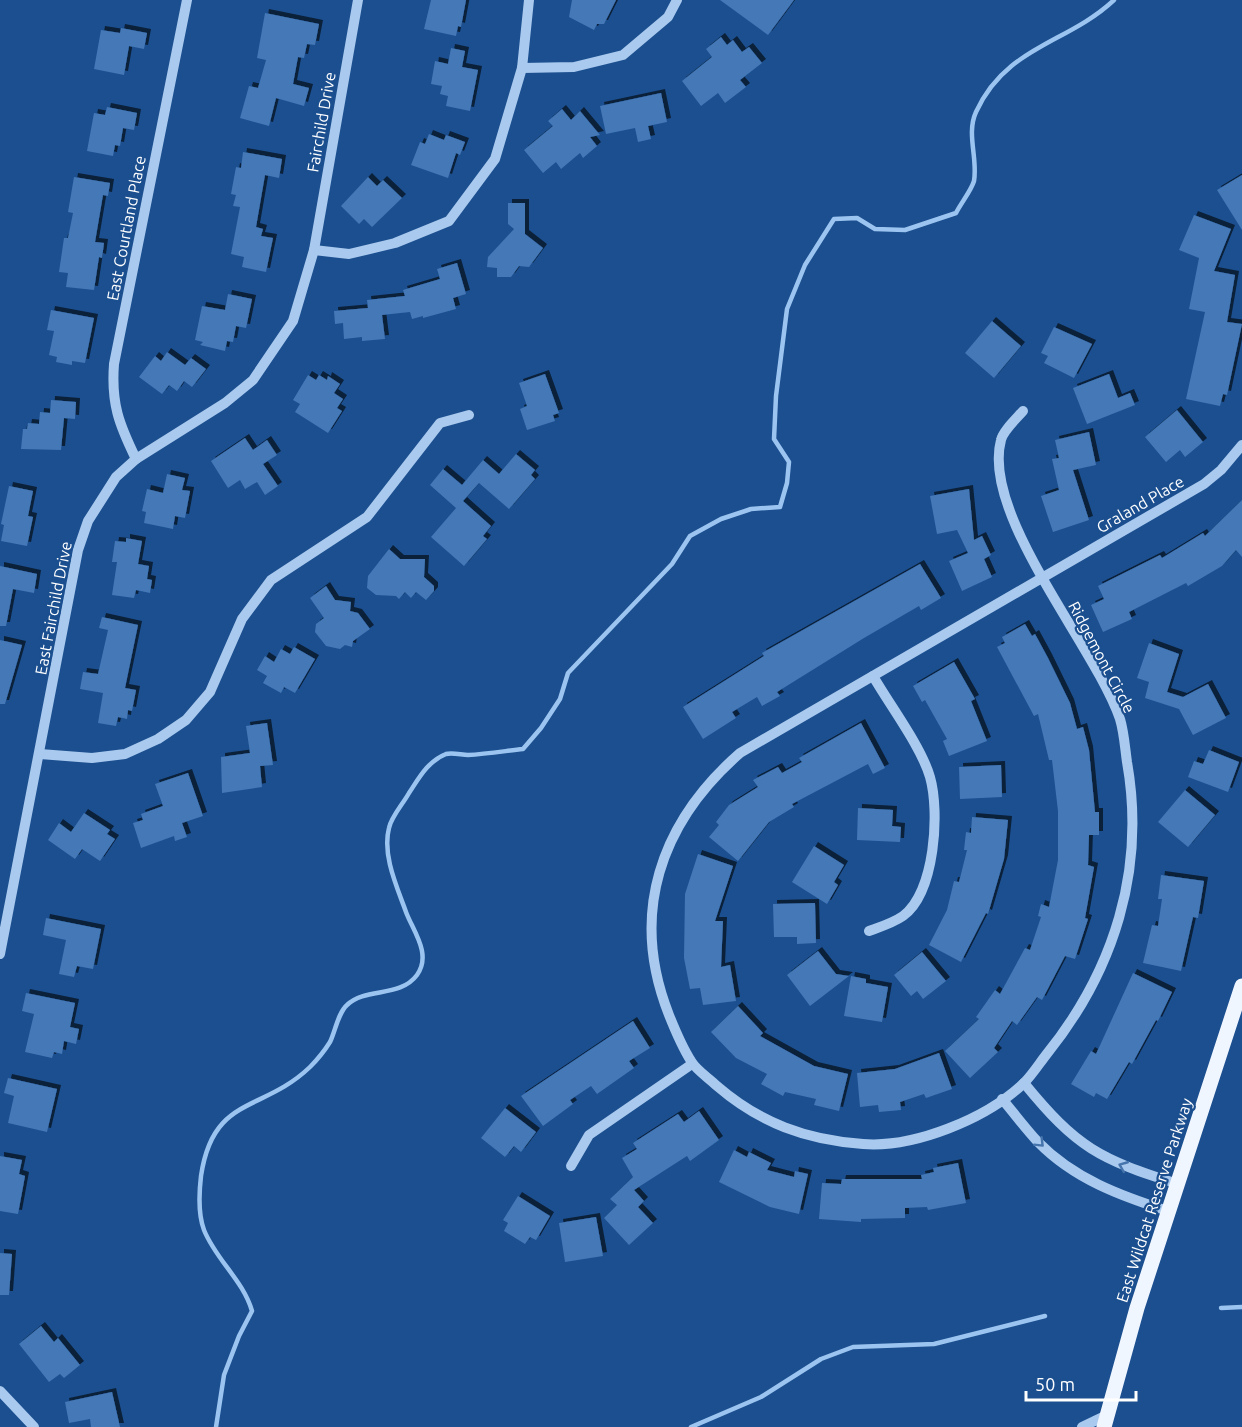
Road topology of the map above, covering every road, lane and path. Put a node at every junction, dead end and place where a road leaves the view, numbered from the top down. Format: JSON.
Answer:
{"nodes":[{"id":1,"x":187,"y":0,"type":"edge"},
{"id":2,"x":358,"y":0,"type":"edge"},
{"id":3,"x":529,"y":0,"type":"edge"},
{"id":4,"x":677,"y":0,"type":"edge"},
{"id":5,"x":522,"y":68,"type":"junction"},
{"id":6,"x":314,"y":250,"type":"junction"},
{"id":7,"x":1023,"y":411,"type":"dead end"},
{"id":8,"x":469,"y":415,"type":"dead end"},
{"id":9,"x":1242,"y":445,"type":"edge"},
{"id":10,"x":136,"y":459,"type":"junction"},
{"id":11,"x":1043,"y":578,"type":"junction"},
{"id":12,"x":873,"y":676,"type":"junction"},
{"id":13,"x":40,"y":754,"type":"junction"},
{"id":14,"x":869,"y":931,"type":"dead end"},
{"id":15,"x":0,"y":954,"type":"edge"},
{"id":16,"x":1242,"y":986,"type":"edge"},
{"id":17,"x":692,"y":1064,"type":"junction"},
{"id":18,"x":1024,"y":1083,"type":"junction"},
{"id":19,"x":1002,"y":1099,"type":"junction"},
{"id":20,"x":572,"y":1166,"type":"dead end"},
{"id":21,"x":1179,"y":1184,"type":"junction"},
{"id":22,"x":1168,"y":1211,"type":"junction"},
{"id":23,"x":0,"y":1391,"type":"edge"},
{"id":24,"x":1106,"y":1421,"type":"edge"},
{"id":25,"x":34,"y":1427,"type":"edge"},
{"id":26,"x":1082,"y":1427,"type":"edge"}],
"edges":[{"from":1,"to":10,"type":"street","name":"East Courtland Place"},
{"from":2,"to":6,"type":"street","name":"Fairchild Drive"},
{"from":3,"to":5,"type":"street"},
{"from":4,"to":5,"type":"street"},
{"from":5,"to":6,"type":"street"},
{"from":6,"to":10,"type":"street","name":"East Fairchild Drive"},
{"from":7,"to":11,"type":"street"},
{"from":8,"to":13,"type":"street"},
{"from":9,"to":11,"type":"street","name":"Graland Place"},
{"from":10,"to":13,"type":"street","name":"East Fairchild Drive"},
{"from":11,"to":12,"type":"street","name":"Ridgemont Circle"},
{"from":11,"to":18,"type":"street","name":"Ridgemont Circle"},
{"from":12,"to":14,"type":"street"},
{"from":12,"to":17,"type":"street","name":"Ridgemont Circle"},
{"from":13,"to":15,"type":"street","name":"East Fairchild Drive"},
{"from":16,"to":21,"type":"main road","name":"East Wildcat Reserve Parkway"},
{"from":17,"to":19,"type":"street","name":"Ridgemont Circle"},
{"from":17,"to":20,"type":"street"},
{"from":18,"to":19,"type":"street","name":"Ridgemont Circle"},
{"from":21,"to":18,"type":"street","one_way":true},
{"from":19,"to":22,"type":"street","one_way":true},
{"from":21,"to":22,"type":"main road","name":"East Wildcat Reserve Parkway"},
{"from":22,"to":24,"type":"main road","name":"East Wildcat Reserve Parkway"},
{"from":23,"to":25,"type":"street"},
{"from":24,"to":26,"type":"street"}]}
